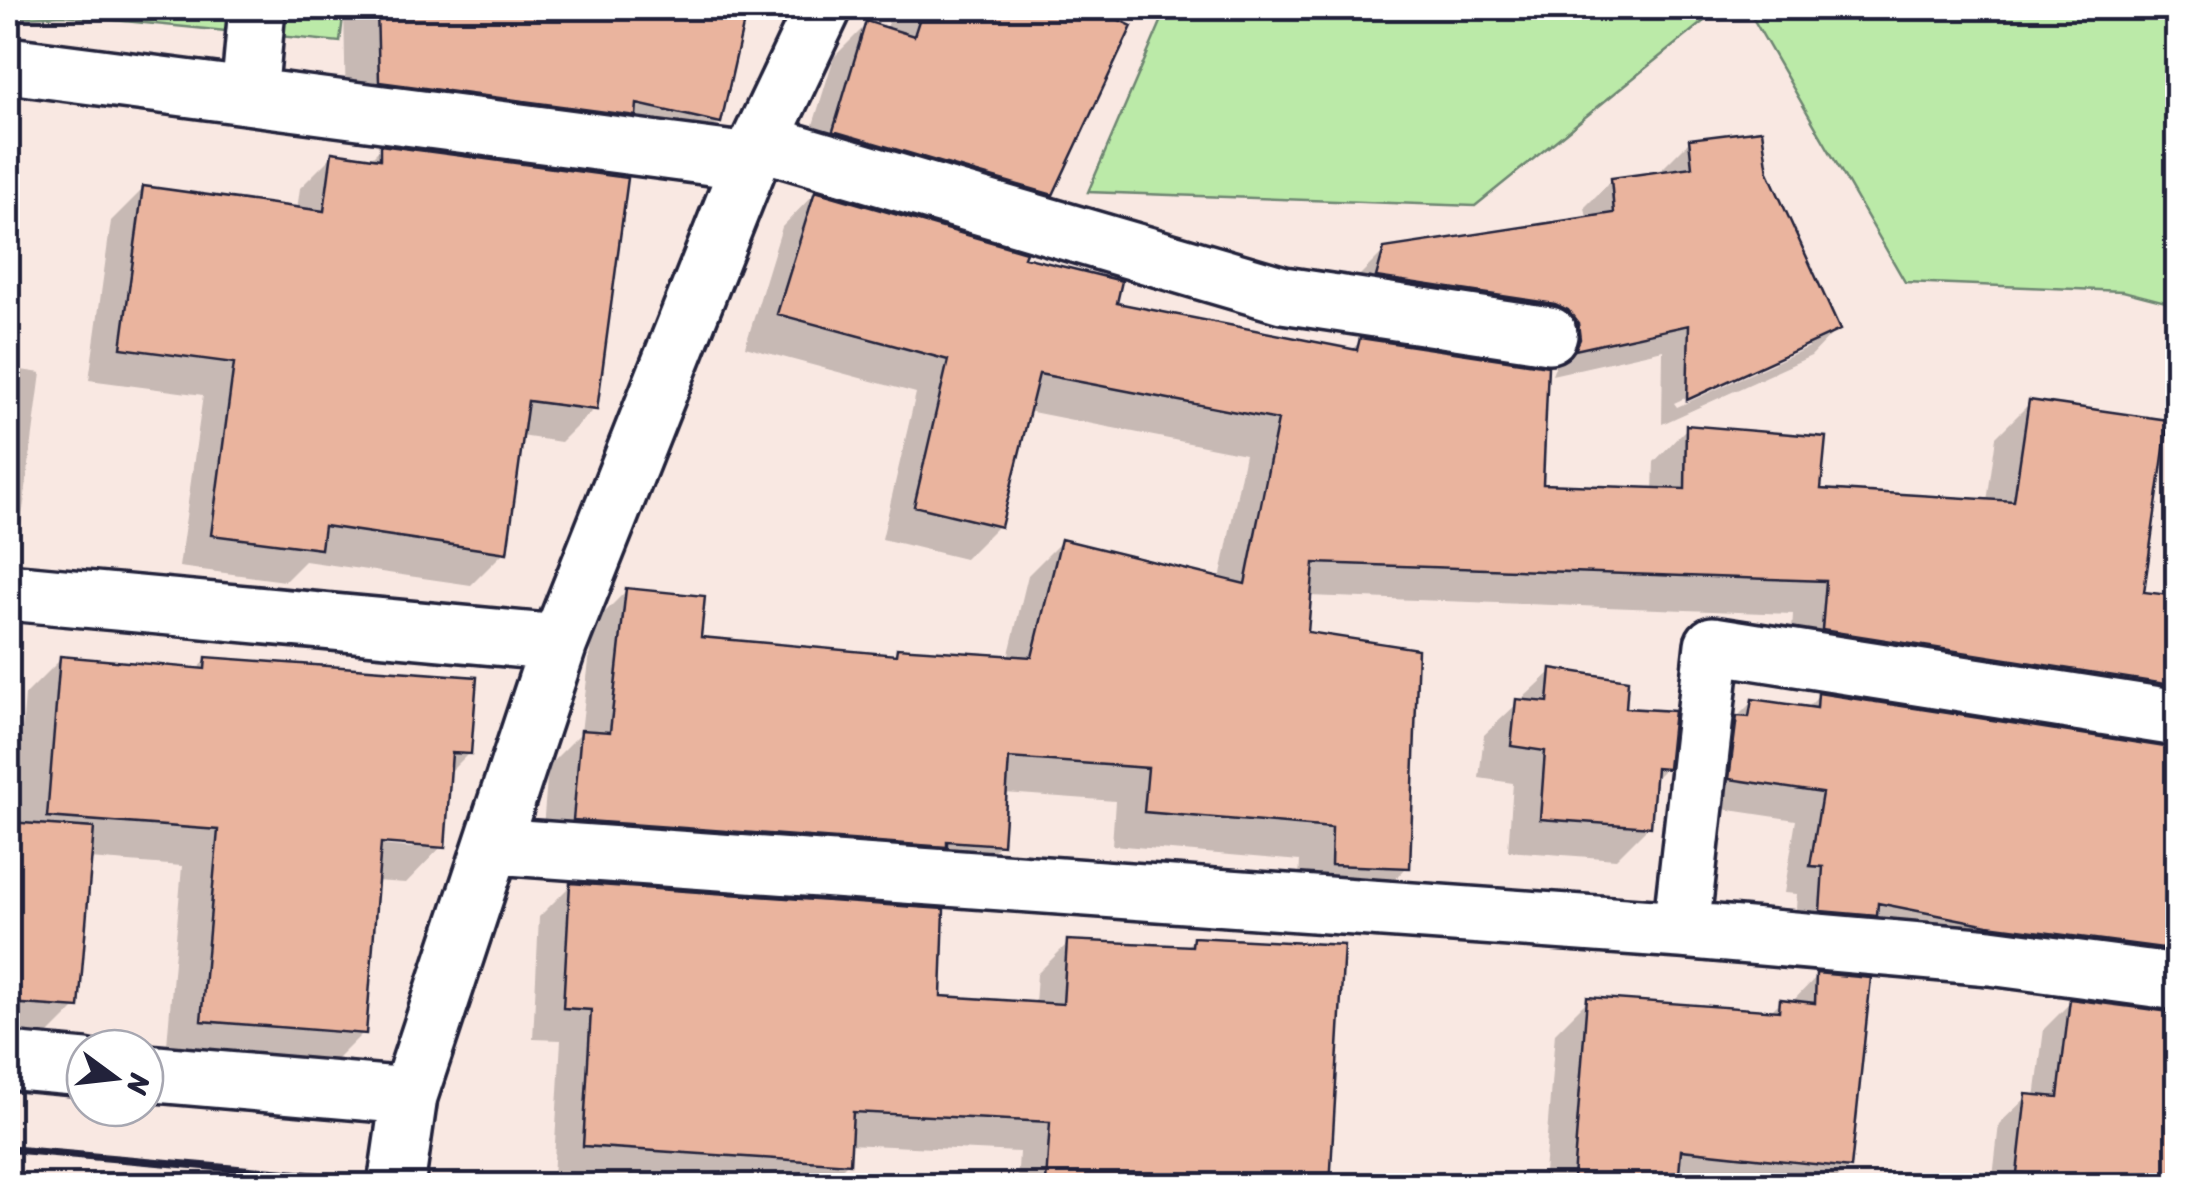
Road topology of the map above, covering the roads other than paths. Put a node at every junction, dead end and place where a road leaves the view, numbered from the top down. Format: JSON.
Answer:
{"nodes":[{"id":1,"x":257,"y":8,"type":"edge"},
{"id":2,"x":823,"y":8,"type":"edge"},
{"id":3,"x":8,"y":65,"type":"edge"},
{"id":4,"x":249,"y":96,"type":"junction"},
{"id":5,"x":755,"y":152,"type":"junction"},
{"id":6,"x":1549,"y":335,"type":"dead end"},
{"id":7,"x":8,"y":592,"type":"edge"},
{"id":8,"x":559,"y":643,"type":"junction"},
{"id":9,"x":2178,"y":718,"type":"edge"},
{"id":10,"x":494,"y":846,"type":"junction"},
{"id":11,"x":1681,"y":930,"type":"junction"},
{"id":12,"x":2178,"y":982,"type":"edge"},
{"id":13,"x":8,"y":1061,"type":"edge"},
{"id":14,"x":65,"y":1066,"type":"edge"},
{"id":15,"x":165,"y":1075,"type":"edge"},
{"id":16,"x":409,"y":1096,"type":"junction"},
{"id":17,"x":396,"y":1186,"type":"edge"}],
"edges":[{"from":1,"to":4,"type":"street"},
{"from":2,"to":5,"type":"street"},
{"from":3,"to":4,"type":"street"},
{"from":4,"to":5,"type":"street"},
{"from":5,"to":6,"type":"street"},
{"from":5,"to":8,"type":"street"},
{"from":7,"to":8,"type":"street"},
{"from":8,"to":10,"type":"street"},
{"from":9,"to":11,"type":"street"},
{"from":10,"to":11,"type":"street"},
{"from":10,"to":16,"type":"street"},
{"from":11,"to":12,"type":"street"},
{"from":13,"to":14,"type":"street"},
{"from":15,"to":16,"type":"street"},
{"from":16,"to":17,"type":"street"}]}
